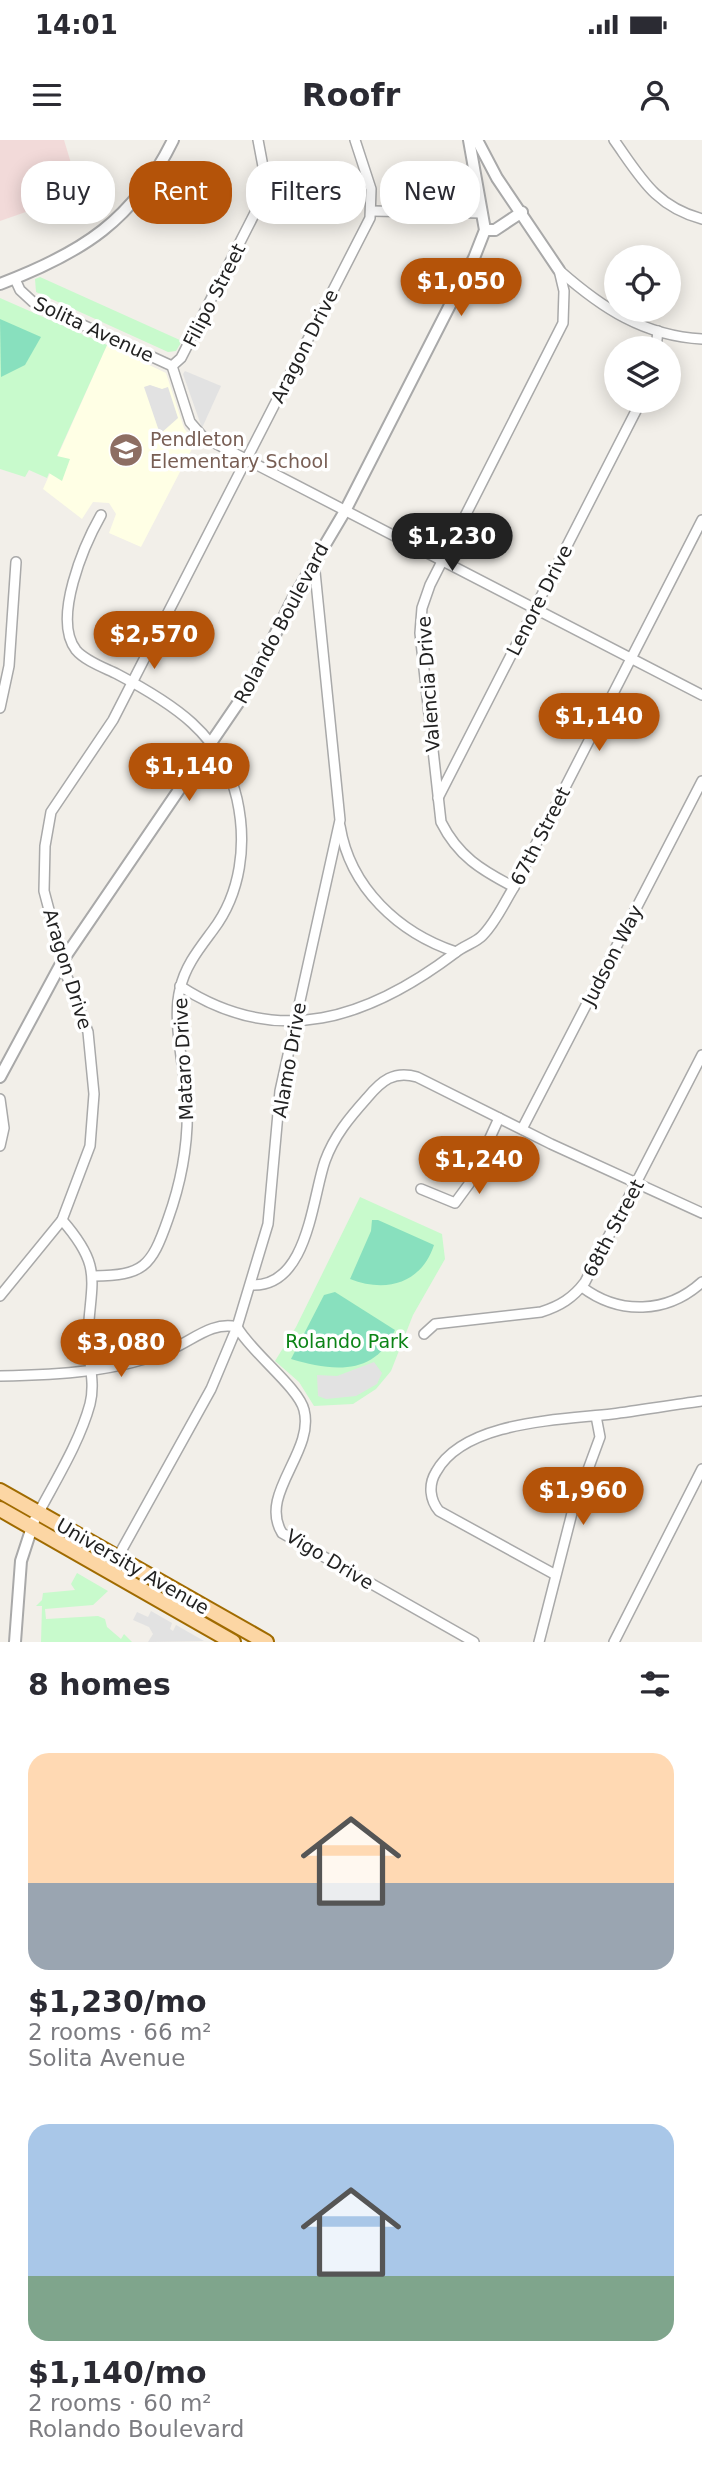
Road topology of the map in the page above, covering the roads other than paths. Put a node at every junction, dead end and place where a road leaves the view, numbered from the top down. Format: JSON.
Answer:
{"nodes":[{"id":1,"x":173,"y":140,"type":"edge"},
{"id":2,"x":258,"y":140,"type":"edge"},
{"id":3,"x":355,"y":140,"type":"edge"},
{"id":4,"x":469,"y":140,"type":"edge"},
{"id":5,"x":477,"y":140,"type":"edge"},
{"id":6,"x":614,"y":140,"type":"edge"},
{"id":7,"x":371,"y":211,"type":"junction"},
{"id":8,"x":522,"y":212,"type":"junction"},
{"id":9,"x":482,"y":214,"type":"junction"},
{"id":10,"x":702,"y":219,"type":"edge"},
{"id":11,"x":485,"y":230,"type":"junction"},
{"id":12,"x":559,"y":270,"type":"junction"},
{"id":13,"x":15,"y":279,"type":"junction"},
{"id":14,"x":0,"y":284,"type":"edge"},
{"id":15,"x":658,"y":331,"type":"junction"},
{"id":16,"x":657,"y":336,"type":"edge"},
{"id":17,"x":702,"y":339,"type":"edge"},
{"id":18,"x":172,"y":366,"type":"junction"},
{"id":19,"x":635,"y":413,"type":"edge"},
{"id":20,"x":246,"y":460,"type":"junction"},
{"id":21,"x":345,"y":510,"type":"junction"},
{"id":22,"x":101,"y":515,"type":"dead end"},
{"id":23,"x":702,"y":520,"type":"edge"},
{"id":24,"x":442,"y":560,"type":"junction"},
{"id":25,"x":16,"y":562,"type":"dead end"},
{"id":26,"x":314,"y":562,"type":"junction"},
{"id":27,"x":534,"y":608,"type":"junction"},
{"id":28,"x":632,"y":658,"type":"junction"},
{"id":29,"x":131,"y":682,"type":"junction"},
{"id":30,"x":702,"y":695,"type":"edge"},
{"id":31,"x":0,"y":708,"type":"edge"},
{"id":32,"x":211,"y":742,"type":"junction"},
{"id":33,"x":702,"y":781,"type":"edge"},
{"id":34,"x":437,"y":800,"type":"junction"},
{"id":35,"x":340,"y":820,"type":"junction"},
{"id":36,"x":514,"y":887,"type":"junction"},
{"id":37,"x":456,"y":951,"type":"junction"},
{"id":38,"x":63,"y":960,"type":"junction"},
{"id":39,"x":180,"y":986,"type":"junction"},
{"id":40,"x":295,"y":1021,"type":"junction"},
{"id":41,"x":702,"y":1055,"type":"edge"},
{"id":42,"x":0,"y":1077,"type":"edge"},
{"id":43,"x":0,"y":1099,"type":"edge"},
{"id":44,"x":499,"y":1118,"type":"junction"},
{"id":45,"x":522,"y":1129,"type":"junction"},
{"id":46,"x":0,"y":1146,"type":"edge"},
{"id":47,"x":637,"y":1183,"type":"junction"},
{"id":48,"x":421,"y":1189,"type":"dead end"},
{"id":49,"x":702,"y":1213,"type":"edge"},
{"id":50,"x":62,"y":1220,"type":"junction"},
{"id":51,"x":94,"y":1276,"type":"junction"},
{"id":52,"x":702,"y":1282,"type":"edge"},
{"id":53,"x":251,"y":1285,"type":"junction"},
{"id":54,"x":582,"y":1287,"type":"junction"},
{"id":55,"x":0,"y":1296,"type":"edge"},
{"id":56,"x":237,"y":1326,"type":"junction"},
{"id":57,"x":424,"y":1334,"type":"dead end"},
{"id":58,"x":92,"y":1368,"type":"junction"},
{"id":59,"x":0,"y":1376,"type":"edge"},
{"id":60,"x":702,"y":1401,"type":"edge"},
{"id":61,"x":596,"y":1416,"type":"junction"},
{"id":62,"x":702,"y":1469,"type":"edge"},
{"id":63,"x":0,"y":1491,"type":"edge"},
{"id":64,"x":0,"y":1510,"type":"edge"},
{"id":65,"x":39,"y":1512,"type":"junction"},
{"id":66,"x":31,"y":1528,"type":"junction"},
{"id":67,"x":114,"y":1563,"type":"junction"},
{"id":68,"x":554,"y":1574,"type":"junction"},
{"id":69,"x":15,"y":1642,"type":"edge"},
{"id":70,"x":233,"y":1642,"type":"edge"},
{"id":71,"x":266,"y":1642,"type":"edge"},
{"id":72,"x":474,"y":1642,"type":"edge"},
{"id":73,"x":539,"y":1642,"type":"edge"},
{"id":74,"x":614,"y":1642,"type":"edge"}],
"edges":[{"from":1,"to":13,"type":"street"},
{"from":2,"to":18,"type":"street","name":"Filipo Street"},
{"from":3,"to":7,"type":"street"},
{"from":4,"to":9,"type":"street"},
{"from":5,"to":8,"type":"street"},
{"from":6,"to":10,"type":"street"},
{"from":7,"to":9,"type":"street"},
{"from":7,"to":20,"type":"street","name":"Aragon Drive"},
{"from":8,"to":11,"type":"street"},
{"from":8,"to":12,"type":"street"},
{"from":9,"to":11,"type":"street"},
{"from":11,"to":21,"type":"street","name":"Rolando Boulevard"},
{"from":12,"to":15,"type":"street"},
{"from":12,"to":24,"type":"street","name":"Valencia Drive"},
{"from":13,"to":14,"type":"street"},
{"from":13,"to":18,"type":"street","name":"Solita Avenue"},
{"from":15,"to":16,"type":"street"},
{"from":15,"to":17,"type":"street"},
{"from":18,"to":20,"type":"street","name":"Solita Avenue"},
{"from":19,"to":27,"type":"street","name":"Lenore Drive"},
{"from":20,"to":21,"type":"street","name":"Solita Avenue"},
{"from":20,"to":29,"type":"street","name":"Aragon Drive"},
{"from":21,"to":24,"type":"street","name":"Solita Avenue"},
{"from":21,"to":26,"type":"street","name":"Rolando Boulevard"},
{"from":22,"to":29,"type":"street","name":"Mataro Drive"},
{"from":23,"to":28,"type":"street","name":"67th Street"},
{"from":24,"to":27,"type":"street","name":"Solita Avenue"},
{"from":24,"to":34,"type":"street","name":"Valencia Drive"},
{"from":25,"to":31,"type":"street"},
{"from":26,"to":32,"type":"street","name":"Rolando Boulevard"},
{"from":26,"to":35,"type":"street","name":"Alamo Drive"},
{"from":27,"to":28,"type":"street","name":"Solita Avenue"},
{"from":27,"to":34,"type":"street","name":"Lenore Drive"},
{"from":28,"to":30,"type":"street","name":"Solita Avenue"},
{"from":28,"to":36,"type":"street","name":"67th Street"},
{"from":29,"to":32,"type":"street","name":"Mataro Drive"},
{"from":29,"to":38,"type":"street","name":"Aragon Drive"},
{"from":32,"to":38,"type":"street","name":"Rolando Boulevard"},
{"from":32,"to":39,"type":"street","name":"Mataro Drive"},
{"from":33,"to":45,"type":"street","name":"Judson Way"},
{"from":34,"to":36,"type":"street","name":"Valencia Drive"},
{"from":35,"to":37,"type":"street"},
{"from":35,"to":40,"type":"street","name":"Alamo Drive"},
{"from":36,"to":37,"type":"street","name":"67th Street"},
{"from":37,"to":40,"type":"street","name":"67th Street"},
{"from":38,"to":42,"type":"street","name":"Rolando Boulevard"},
{"from":38,"to":50,"type":"street","name":"Aragon Drive"},
{"from":39,"to":40,"type":"street","name":"67th Street"},
{"from":39,"to":51,"type":"street","name":"Mataro Drive"},
{"from":40,"to":53,"type":"street","name":"Alamo Drive"},
{"from":41,"to":47,"type":"street","name":"68th Street"},
{"from":43,"to":46,"type":"street"},
{"from":44,"to":45,"type":"street"},
{"from":44,"to":48,"type":"street"},
{"from":44,"to":53,"type":"street"},
{"from":45,"to":47,"type":"street"},
{"from":47,"to":49,"type":"street"},
{"from":47,"to":54,"type":"street","name":"68th Street"},
{"from":50,"to":51,"type":"street"},
{"from":50,"to":55,"type":"street","name":"Aragon Drive"},
{"from":51,"to":58,"type":"street"},
{"from":52,"to":54,"type":"street"},
{"from":53,"to":56,"type":"street","name":"Alamo Drive"},
{"from":54,"to":57,"type":"street","name":"68th Street"},
{"from":56,"to":58,"type":"street"},
{"from":56,"to":67,"type":"street","name":"Alamo Drive"},
{"from":56,"to":72,"type":"street","name":"Vigo Drive"},
{"from":58,"to":59,"type":"street"},
{"from":58,"to":65,"type":"street"},
{"from":60,"to":61,"type":"street"},
{"from":61,"to":68,"type":"street"},
{"from":61,"to":68,"type":"street"},
{"from":62,"to":74,"type":"street"},
{"from":63,"to":65,"type":"main road","name":"University Avenue"},
{"from":64,"to":66,"type":"main road","name":"University Avenue"},
{"from":65,"to":66,"type":"street"},
{"from":65,"to":67,"type":"main road","name":"University Avenue"},
{"from":66,"to":67,"type":"main road","name":"University Avenue"},
{"from":66,"to":69,"type":"street"},
{"from":67,"to":70,"type":"main road","name":"University Avenue"},
{"from":67,"to":71,"type":"main road","name":"University Avenue"},
{"from":68,"to":73,"type":"street"}]}
